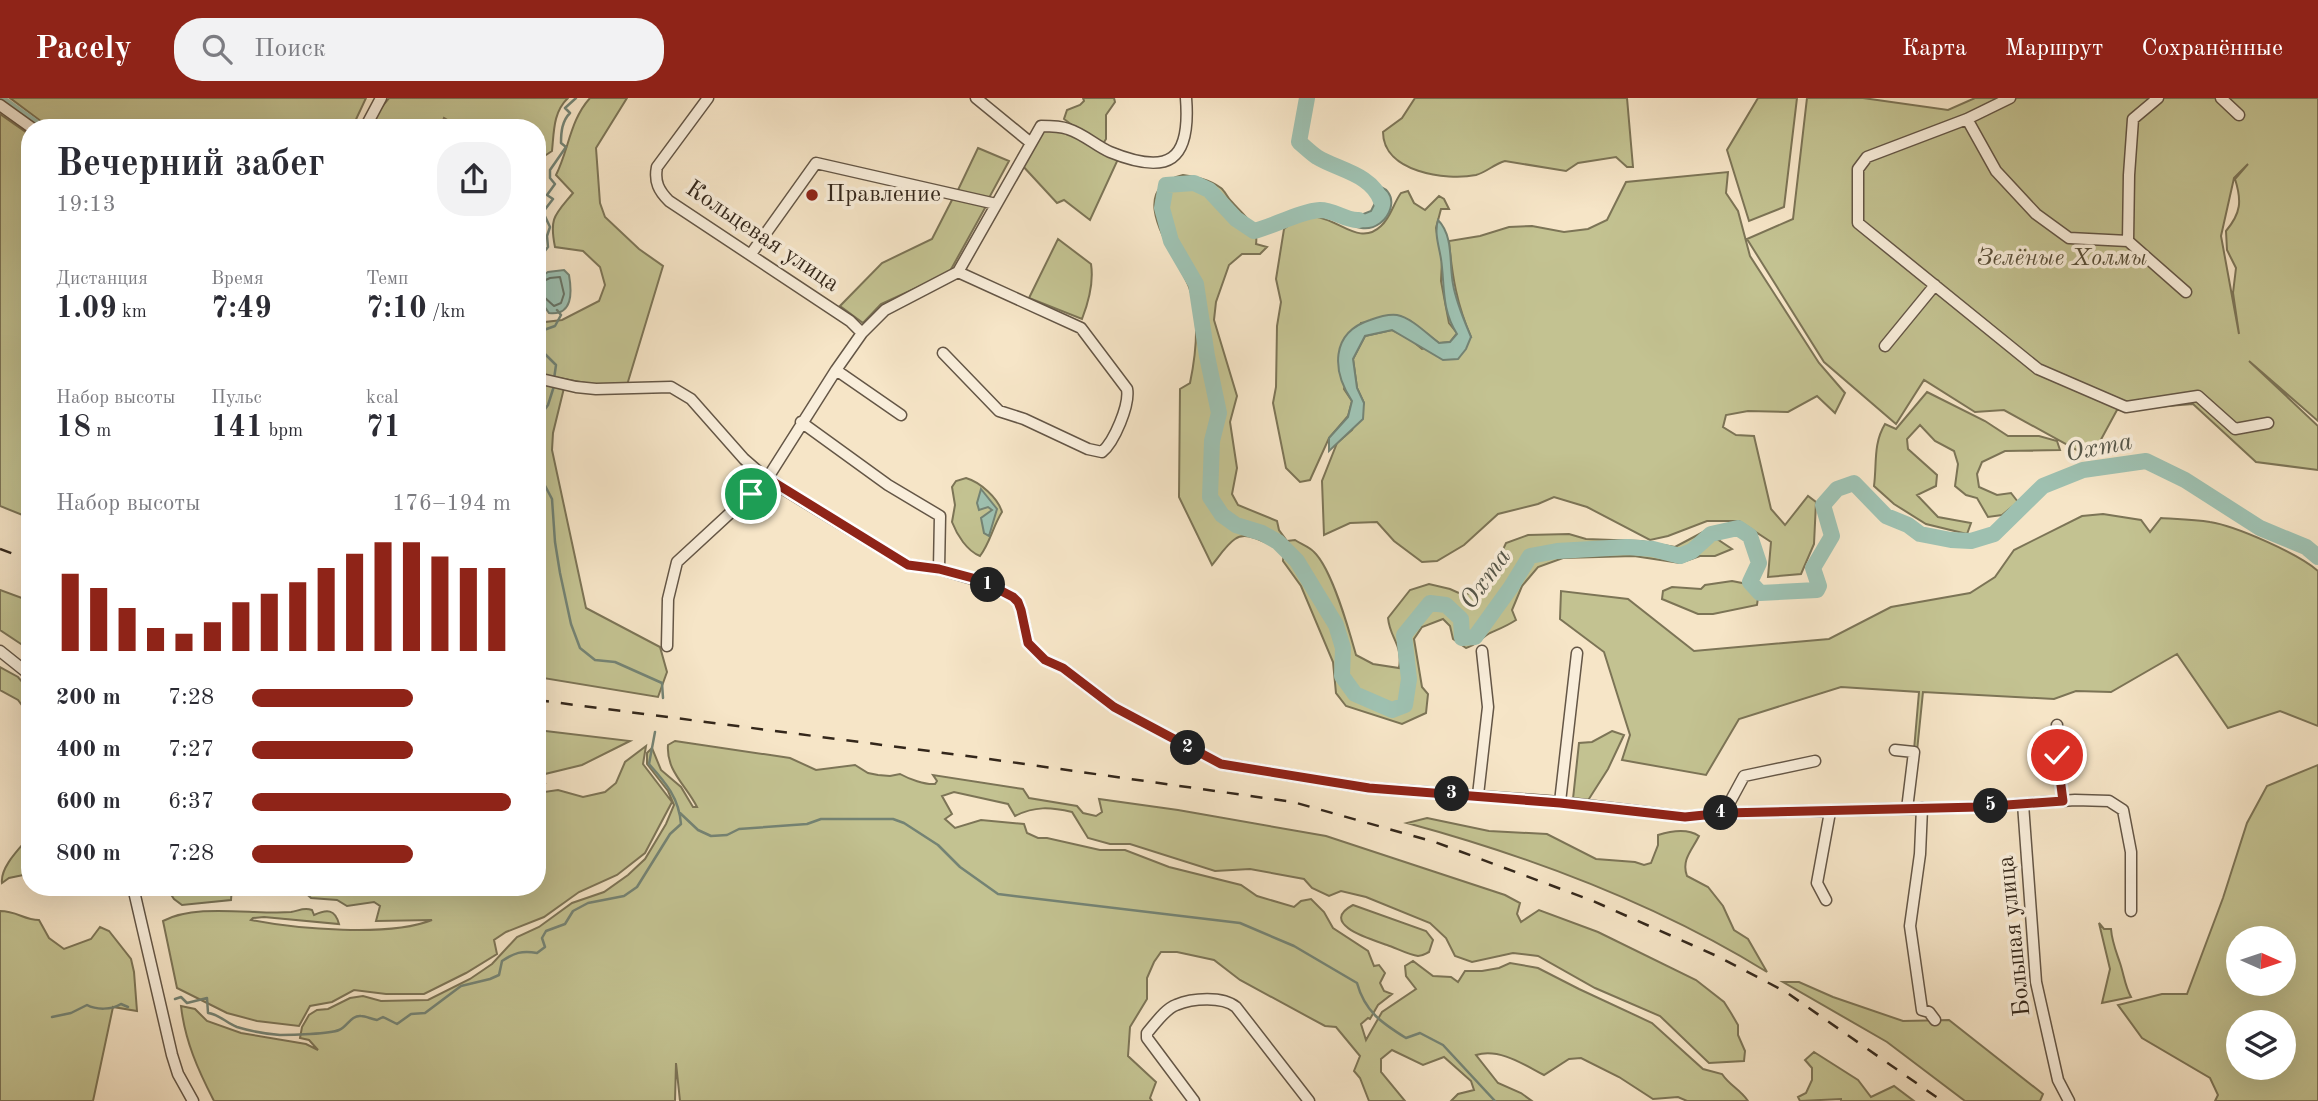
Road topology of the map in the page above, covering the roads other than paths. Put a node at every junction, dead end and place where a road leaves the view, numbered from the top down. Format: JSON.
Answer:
{"nodes":[{"id":1,"x":381,"y":98,"type":"edge"},
{"id":2,"x":708,"y":98,"type":"edge"},
{"id":3,"x":976,"y":98,"type":"edge"},
{"id":4,"x":1186,"y":98,"type":"edge"},
{"id":5,"x":2010,"y":98,"type":"edge"},
{"id":6,"x":2158,"y":98,"type":"edge"},
{"id":7,"x":2221,"y":98,"type":"edge"},
{"id":8,"x":0,"y":105,"type":"edge"},
{"id":9,"x":2239,"y":115,"type":"dead end"},
{"id":10,"x":370,"y":119,"type":"edge"},
{"id":11,"x":1967,"y":119,"type":"junction"},
{"id":12,"x":21,"y":120,"type":"edge"},
{"id":13,"x":1031,"y":143,"type":"junction"},
{"id":14,"x":996,"y":204,"type":"junction"},
{"id":15,"x":2128,"y":241,"type":"junction"},
{"id":16,"x":751,"y":254,"type":"junction"},
{"id":17,"x":958,"y":272,"type":"junction"},
{"id":18,"x":1934,"y":285,"type":"junction"},
{"id":19,"x":2186,"y":292,"type":"dead end"},
{"id":20,"x":862,"y":334,"type":"junction"},
{"id":21,"x":1885,"y":346,"type":"dead end"},
{"id":22,"x":943,"y":354,"type":"dead end"},
{"id":23,"x":836,"y":370,"type":"junction"},
{"id":24,"x":546,"y":380,"type":"edge"},
{"id":25,"x":901,"y":415,"type":"dead end"},
{"id":26,"x":801,"y":422,"type":"junction"},
{"id":27,"x":2268,"y":423,"type":"dead end"},
{"id":28,"x":767,"y":478,"type":"junction"},
{"id":29,"x":939,"y":569,"type":"junction"},
{"id":30,"x":667,"y":646,"type":"dead end"},
{"id":31,"x":0,"y":651,"type":"edge"},
{"id":32,"x":1482,"y":651,"type":"dead end"},
{"id":33,"x":1577,"y":653,"type":"dead end"},
{"id":34,"x":21,"y":668,"type":"edge"},
{"id":35,"x":2057,"y":725,"type":"dead end"},
{"id":36,"x":1895,"y":750,"type":"dead end"},
{"id":37,"x":1815,"y":761,"type":"dead end"},
{"id":38,"x":1478,"y":795,"type":"junction"},
{"id":39,"x":2063,"y":801,"type":"junction"},
{"id":40,"x":1560,"y":803,"type":"junction"},
{"id":41,"x":2023,"y":804,"type":"junction"},
{"id":42,"x":1922,"y":808,"type":"junction"},
{"id":43,"x":1907,"y":809,"type":"junction"},
{"id":44,"x":1830,"y":812,"type":"junction"},
{"id":45,"x":1724,"y":813,"type":"junction"},
{"id":46,"x":135,"y":896,"type":"edge"},
{"id":47,"x":1826,"y":900,"type":"dead end"},
{"id":48,"x":2131,"y":911,"type":"dead end"},
{"id":49,"x":1935,"y":1020,"type":"dead end"},
{"id":50,"x":193,"y":1101,"type":"edge"},
{"id":51,"x":1194,"y":1101,"type":"edge"},
{"id":52,"x":1309,"y":1101,"type":"edge"},
{"id":53,"x":2069,"y":1101,"type":"edge"}],
"edges":[{"from":1,"to":10,"type":"street"},
{"from":2,"to":16,"type":"street","name":"Кольцевая улица"},
{"from":3,"to":13,"type":"street"},
{"from":4,"to":13,"type":"street"},
{"from":5,"to":11,"type":"street"},
{"from":6,"to":15,"type":"street"},
{"from":7,"to":9,"type":"street"},
{"from":8,"to":12,"type":"street"},
{"from":11,"to":15,"type":"street"},
{"from":11,"to":18,"type":"street"},
{"from":13,"to":14,"type":"street"},
{"from":14,"to":16,"type":"street"},
{"from":14,"to":17,"type":"street"},
{"from":15,"to":19,"type":"street"},
{"from":16,"to":20,"type":"street","name":"Кольцевая улица"},
{"from":17,"to":20,"type":"street"},
{"from":17,"to":22,"type":"street"},
{"from":18,"to":21,"type":"street"},
{"from":18,"to":27,"type":"street"},
{"from":20,"to":23,"type":"street"},
{"from":23,"to":25,"type":"street"},
{"from":23,"to":26,"type":"street"},
{"from":24,"to":28,"type":"street"},
{"from":26,"to":28,"type":"street"},
{"from":26,"to":29,"type":"street"},
{"from":28,"to":29,"type":"street"},
{"from":28,"to":30,"type":"street"},
{"from":29,"to":38,"type":"street"},
{"from":31,"to":34,"type":"street"},
{"from":32,"to":38,"type":"street"},
{"from":33,"to":40,"type":"street"},
{"from":35,"to":39,"type":"street"},
{"from":36,"to":43,"type":"street"},
{"from":37,"to":45,"type":"street"},
{"from":38,"to":40,"type":"street"},
{"from":39,"to":41,"type":"street"},
{"from":39,"to":48,"type":"street"},
{"from":40,"to":45,"type":"street"},
{"from":41,"to":42,"type":"street"},
{"from":41,"to":53,"type":"street","name":"Большая улица"},
{"from":42,"to":43,"type":"street"},
{"from":42,"to":49,"type":"street"},
{"from":43,"to":44,"type":"street"},
{"from":44,"to":45,"type":"street"},
{"from":44,"to":47,"type":"street"},
{"from":46,"to":50,"type":"street"},
{"from":51,"to":52,"type":"street"}]}
